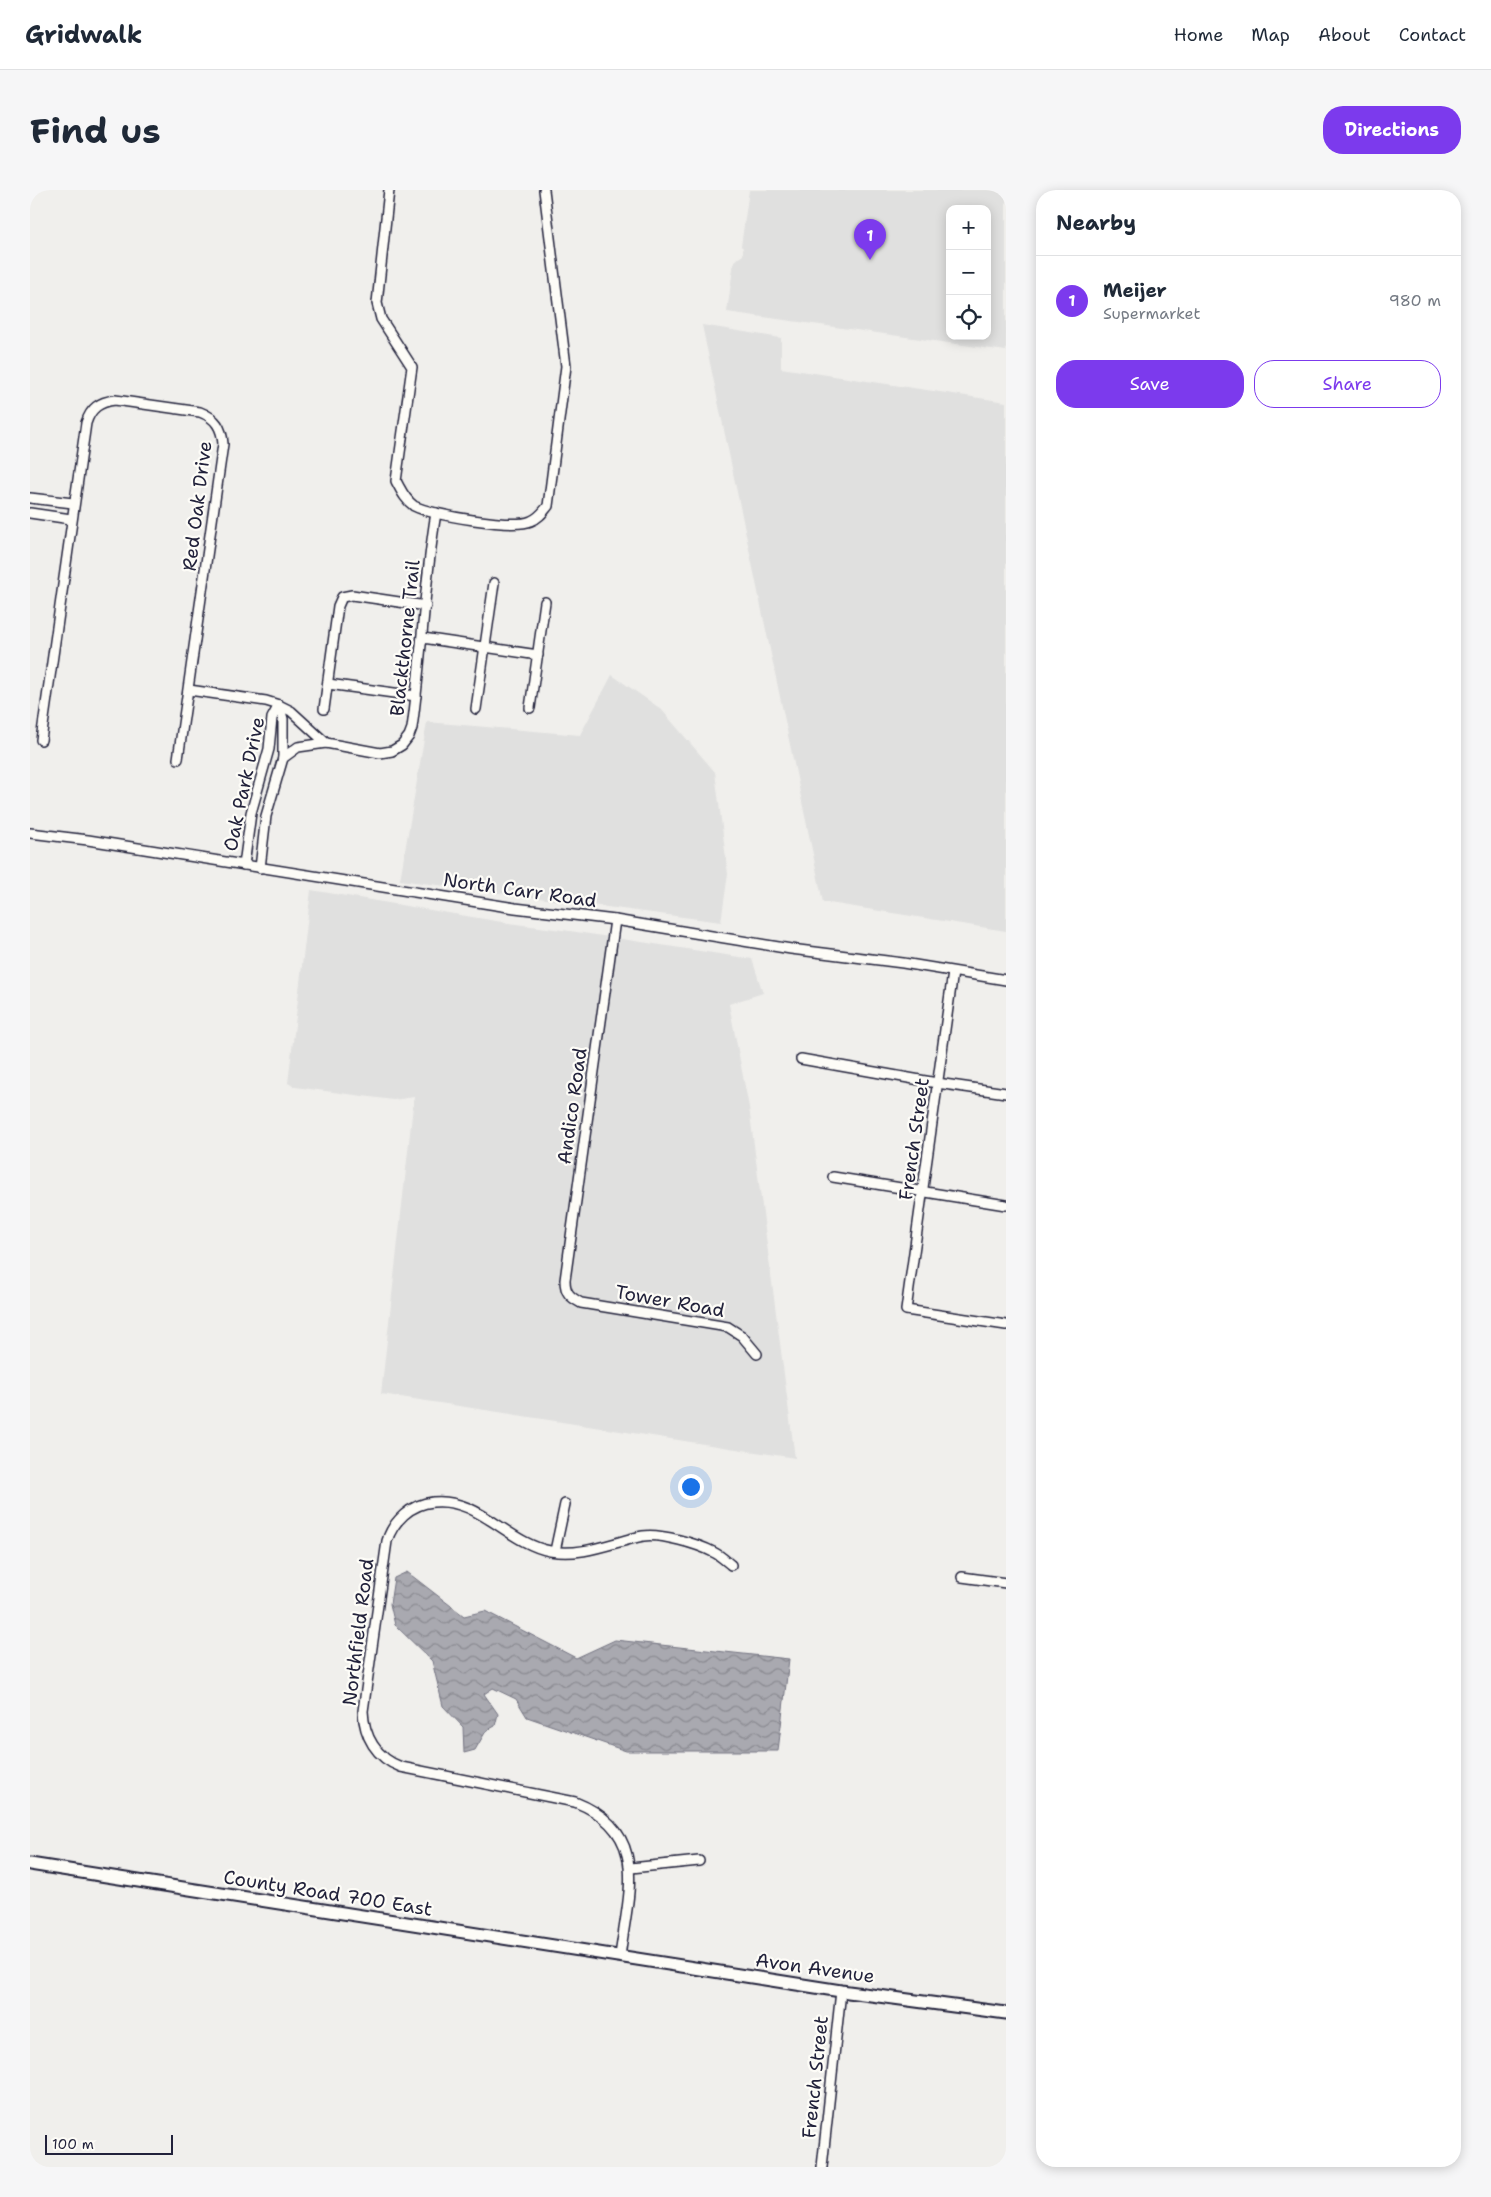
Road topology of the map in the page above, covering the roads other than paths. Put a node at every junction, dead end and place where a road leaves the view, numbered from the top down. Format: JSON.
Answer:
{"nodes":[{"id":1,"x":390,"y":190,"type":"edge"},
{"id":2,"x":544,"y":190,"type":"edge"},
{"id":3,"x":30,"y":498,"type":"edge"},
{"id":4,"x":73,"y":503,"type":"junction"},
{"id":5,"x":30,"y":513,"type":"edge"},
{"id":6,"x":436,"y":513,"type":"junction"},
{"id":7,"x":71,"y":519,"type":"junction"},
{"id":8,"x":494,"y":583,"type":"dead end"},
{"id":9,"x":545,"y":602,"type":"dead end"},
{"id":10,"x":426,"y":606,"type":"junction"},
{"id":11,"x":423,"y":638,"type":"junction"},
{"id":12,"x":485,"y":647,"type":"junction"},
{"id":13,"x":538,"y":655,"type":"junction"},
{"id":14,"x":328,"y":684,"type":"junction"},
{"id":15,"x":189,"y":690,"type":"junction"},
{"id":16,"x":416,"y":696,"type":"junction"},
{"id":17,"x":279,"y":705,"type":"junction"},
{"id":18,"x":530,"y":708,"type":"dead end"},
{"id":19,"x":324,"y":709,"type":"dead end"},
{"id":20,"x":476,"y":709,"type":"dead end"},
{"id":21,"x":41,"y":740,"type":"dead end"},
{"id":22,"x":326,"y":743,"type":"junction"},
{"id":23,"x":283,"y":758,"type":"junction"},
{"id":24,"x":178,"y":759,"type":"dead end"},
{"id":25,"x":30,"y":833,"type":"edge"},
{"id":26,"x":244,"y":865,"type":"junction"},
{"id":27,"x":260,"y":868,"type":"junction"},
{"id":28,"x":615,"y":920,"type":"junction"},
{"id":29,"x":953,"y":972,"type":"junction"},
{"id":30,"x":1006,"y":980,"type":"edge"},
{"id":31,"x":801,"y":1059,"type":"dead end"},
{"id":32,"x":937,"y":1083,"type":"junction"},
{"id":33,"x":1006,"y":1093,"type":"edge"},
{"id":34,"x":833,"y":1177,"type":"dead end"},
{"id":35,"x":923,"y":1192,"type":"junction"},
{"id":36,"x":1006,"y":1205,"type":"edge"},
{"id":37,"x":569,"y":1295,"type":"joint"},
{"id":38,"x":1006,"y":1325,"type":"edge"},
{"id":39,"x":757,"y":1354,"type":"dead end"},
{"id":40,"x":565,"y":1504,"type":"dead end"},
{"id":41,"x":555,"y":1552,"type":"junction"},
{"id":42,"x":731,"y":1565,"type":"dead end"},
{"id":43,"x":962,"y":1577,"type":"dead end"},
{"id":44,"x":1006,"y":1583,"type":"edge"},
{"id":45,"x":699,"y":1861,"type":"dead end"},
{"id":46,"x":30,"y":1864,"type":"edge"},
{"id":47,"x":631,"y":1868,"type":"junction"},
{"id":48,"x":620,"y":1956,"type":"junction"},
{"id":49,"x":841,"y":1991,"type":"junction"},
{"id":50,"x":1006,"y":2013,"type":"edge"},
{"id":51,"x":822,"y":2167,"type":"edge"}],
"edges":[{"from":1,"to":6,"type":"street"},
{"from":2,"to":6,"type":"street"},
{"from":3,"to":4,"type":"street"},
{"from":4,"to":7,"type":"street","name":"Red Oak Drive"},
{"from":4,"to":15,"type":"street","name":"Red Oak Drive"},
{"from":5,"to":7,"type":"street"},
{"from":6,"to":10,"type":"street","name":"Blackthorne Trail"},
{"from":7,"to":21,"type":"street","name":"Red Oak Drive"},
{"from":8,"to":12,"type":"street"},
{"from":9,"to":13,"type":"street"},
{"from":10,"to":11,"type":"street","name":"Blackthorne Trail"},
{"from":10,"to":14,"type":"street"},
{"from":11,"to":12,"type":"street"},
{"from":11,"to":16,"type":"street","name":"Blackthorne Trail"},
{"from":12,"to":13,"type":"street"},
{"from":12,"to":20,"type":"street"},
{"from":13,"to":18,"type":"street"},
{"from":14,"to":16,"type":"street"},
{"from":14,"to":19,"type":"street"},
{"from":15,"to":17,"type":"street"},
{"from":15,"to":24,"type":"street","name":"Red Oak Drive"},
{"from":16,"to":22,"type":"street","name":"Blackthorne Trail"},
{"from":17,"to":22,"type":"street"},
{"from":17,"to":23,"type":"street","name":"Oak Park Drive"},
{"from":17,"to":26,"type":"street","name":"Oak Park Drive"},
{"from":22,"to":23,"type":"street","name":"Oak Park Drive"},
{"from":23,"to":27,"type":"street","name":"Oak Park Drive"},
{"from":25,"to":26,"type":"street","name":"North Carr Road"},
{"from":26,"to":27,"type":"street","name":"North Carr Road"},
{"from":27,"to":28,"type":"street","name":"North Carr Road"},
{"from":28,"to":29,"type":"street","name":"North Carr Road"},
{"from":28,"to":37,"type":"street","name":"Andico Road"},
{"from":29,"to":30,"type":"street","name":"North Carr Road"},
{"from":29,"to":32,"type":"street","name":"French Street"},
{"from":31,"to":32,"type":"street"},
{"from":32,"to":33,"type":"street"},
{"from":32,"to":35,"type":"street","name":"French Street"},
{"from":34,"to":35,"type":"street"},
{"from":35,"to":36,"type":"street"},
{"from":35,"to":38,"type":"street","name":"French Street"},
{"from":37,"to":39,"type":"street","name":"Tower Road"},
{"from":40,"to":41,"type":"street"},
{"from":41,"to":42,"type":"street","name":"Northfield Road"},
{"from":41,"to":47,"type":"street","name":"Northfield Road"},
{"from":43,"to":44,"type":"street"},
{"from":45,"to":47,"type":"street"},
{"from":46,"to":48,"type":"main road","name":"County Road 700 East"},
{"from":47,"to":48,"type":"street","name":"Northfield Road"},
{"from":48,"to":49,"type":"main road","name":"Avon Avenue"},
{"from":49,"to":50,"type":"main road","name":"Avon Avenue"},
{"from":49,"to":51,"type":"street","name":"French Street"}]}
